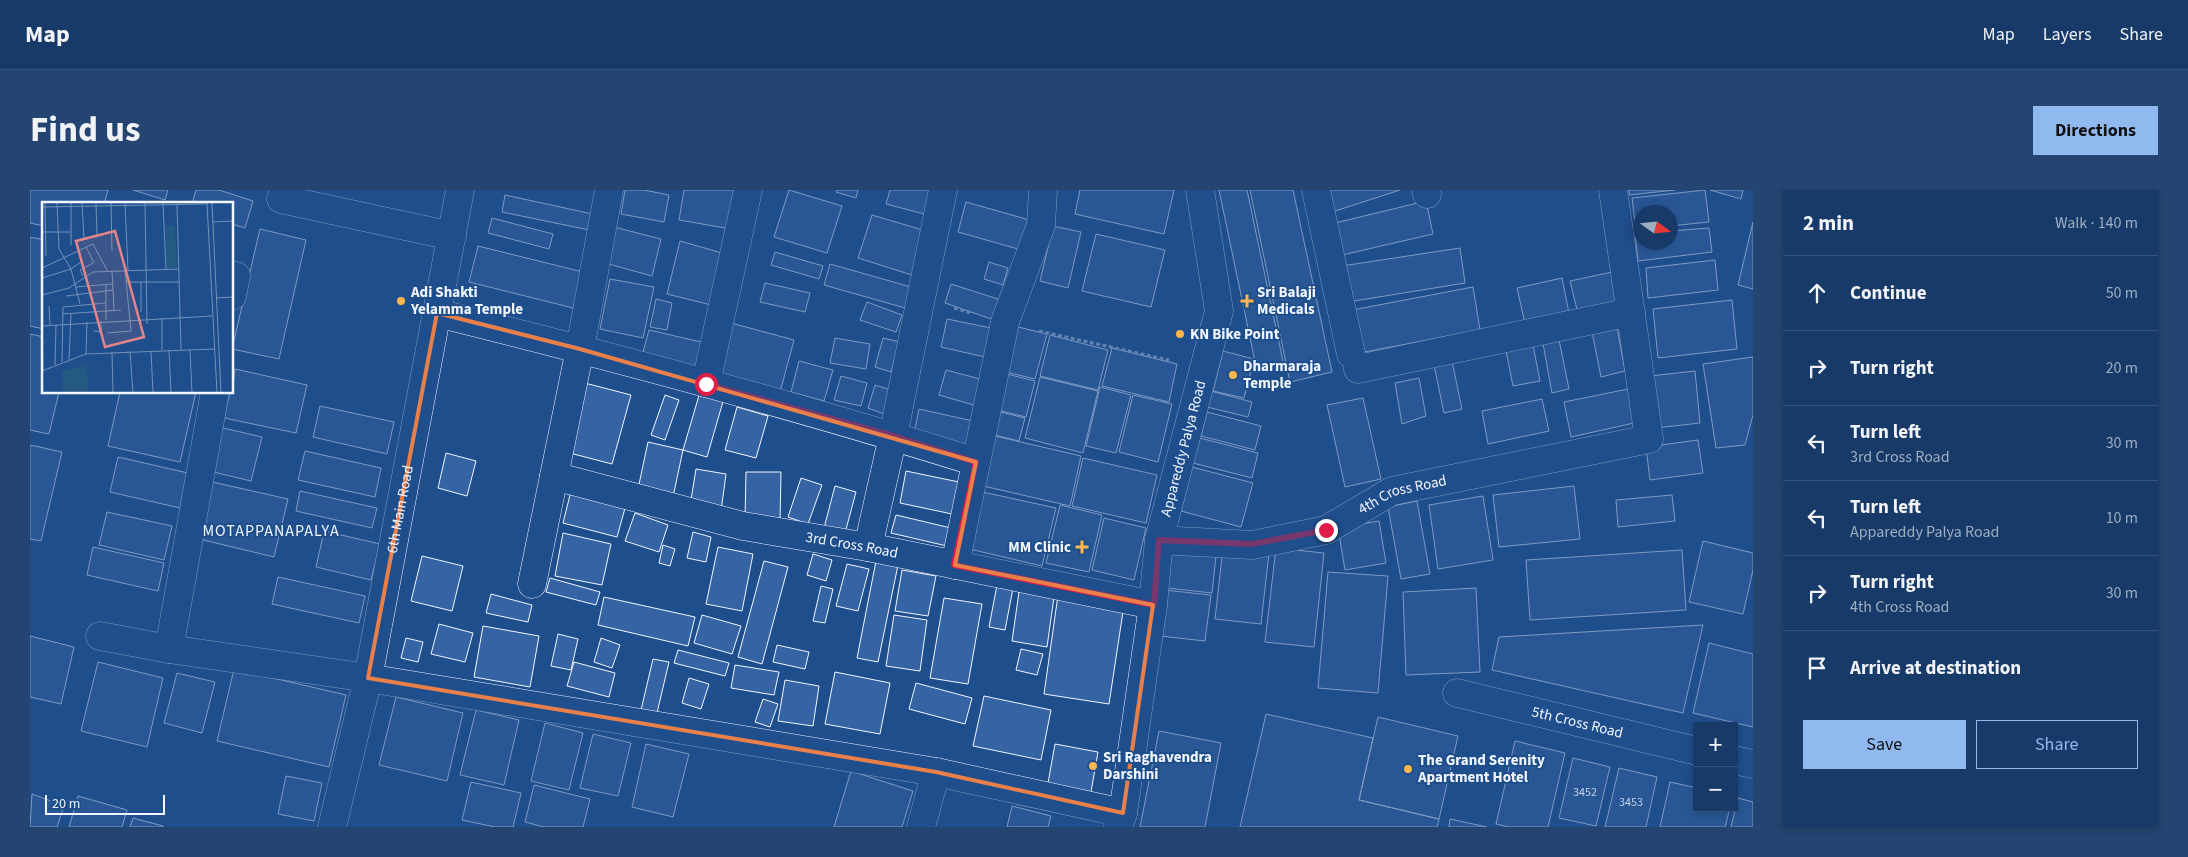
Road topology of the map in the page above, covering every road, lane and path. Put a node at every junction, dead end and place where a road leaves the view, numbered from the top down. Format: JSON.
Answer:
{"nodes":[{"id":1,"x":284,"y":190,"type":"edge"},
{"id":2,"x":460,"y":190,"type":"edge"},
{"id":3,"x":609,"y":190,"type":"edge"},
{"id":4,"x":748,"y":190,"type":"edge"},
{"id":5,"x":943,"y":190,"type":"edge"},
{"id":6,"x":1043,"y":190,"type":"edge"},
{"id":7,"x":1200,"y":190,"type":"edge"},
{"id":8,"x":1316,"y":190,"type":"edge"},
{"id":9,"x":1613,"y":190,"type":"edge"},
{"id":10,"x":452,"y":236,"type":"junction"},
{"id":11,"x":1631,"y":312,"type":"junction"},
{"id":12,"x":437,"y":313,"type":"junction"},
{"id":13,"x":1042,"y":332,"type":"dead end"},
{"id":14,"x":580,"y":348,"type":"junction"},
{"id":15,"x":1204,"y":368,"type":"junction"},
{"id":16,"x":706,"y":384,"type":"junction"},
{"id":17,"x":215,"y":394,"type":"edge"},
{"id":18,"x":894,"y":436,"type":"junction"},
{"id":19,"x":976,"y":462,"type":"junction"},
{"id":20,"x":554,"y":476,"type":"junction"},
{"id":21,"x":1159,"y":540,"type":"junction"},
{"id":22,"x":868,"y":547,"type":"junction"},
{"id":23,"x":954,"y":565,"type":"junction"},
{"id":24,"x":532,"y":584,"type":"dead end"},
{"id":25,"x":1154,"y":605,"type":"junction"},
{"id":26,"x":100,"y":636,"type":"dead end"},
{"id":27,"x":169,"y":649,"type":"junction"},
{"id":28,"x":368,"y":678,"type":"junction"},
{"id":29,"x":1457,"y":693,"type":"dead end"},
{"id":30,"x":1693,"y":750,"type":"edge"},
{"id":31,"x":1738,"y":761,"type":"edge"},
{"id":32,"x":1753,"y":764,"type":"edge"},
{"id":33,"x":936,"y":772,"type":"junction"},
{"id":34,"x":1120,"y":820,"type":"edge"},
{"id":35,"x":332,"y":827,"type":"edge"},
{"id":36,"x":921,"y":827,"type":"edge"}],
"edges":[{"from":1,"to":10,"type":"street"},
{"from":2,"to":10,"type":"street","name":"6th Main Road"},
{"from":3,"to":14,"type":"street"},
{"from":4,"to":16,"type":"street"},
{"from":5,"to":18,"type":"street"},
{"from":6,"to":19,"type":"street"},
{"from":7,"to":15,"type":"street","name":"Appareddy Palya Road"},
{"from":8,"to":11,"type":"street"},
{"from":9,"to":11,"type":"street"},
{"from":10,"to":12,"type":"street","name":"6th Main Road"},
{"from":11,"to":21,"type":"street","name":"4th Cross Road"},
{"from":12,"to":14,"type":"street"},
{"from":12,"to":28,"type":"street","name":"6th Main Road"},
{"from":13,"to":15,"type":"path"},
{"from":14,"to":16,"type":"street"},
{"from":14,"to":20,"type":"street"},
{"from":15,"to":21,"type":"street","name":"Appareddy Palya Road"},
{"from":16,"to":18,"type":"street"},
{"from":17,"to":27,"type":"street"},
{"from":18,"to":19,"type":"street"},
{"from":18,"to":22,"type":"street"},
{"from":19,"to":23,"type":"street"},
{"from":20,"to":22,"type":"street","name":"3rd Cross Road"},
{"from":20,"to":24,"type":"street"},
{"from":21,"to":25,"type":"street","name":"Appareddy Palya Road"},
{"from":22,"to":23,"type":"street","name":"3rd Cross Road"},
{"from":23,"to":25,"type":"street","name":"3rd Cross Road"},
{"from":25,"to":34,"type":"street","name":"Appareddy Palya Road"},
{"from":26,"to":27,"type":"street"},
{"from":27,"to":28,"type":"street"},
{"from":28,"to":33,"type":"street"},
{"from":28,"to":35,"type":"street","name":"6th Main Road"},
{"from":29,"to":30,"type":"street","name":"5th Cross Road"},
{"from":31,"to":32,"type":"street"},
{"from":33,"to":34,"type":"street"},
{"from":33,"to":36,"type":"street"}]}
